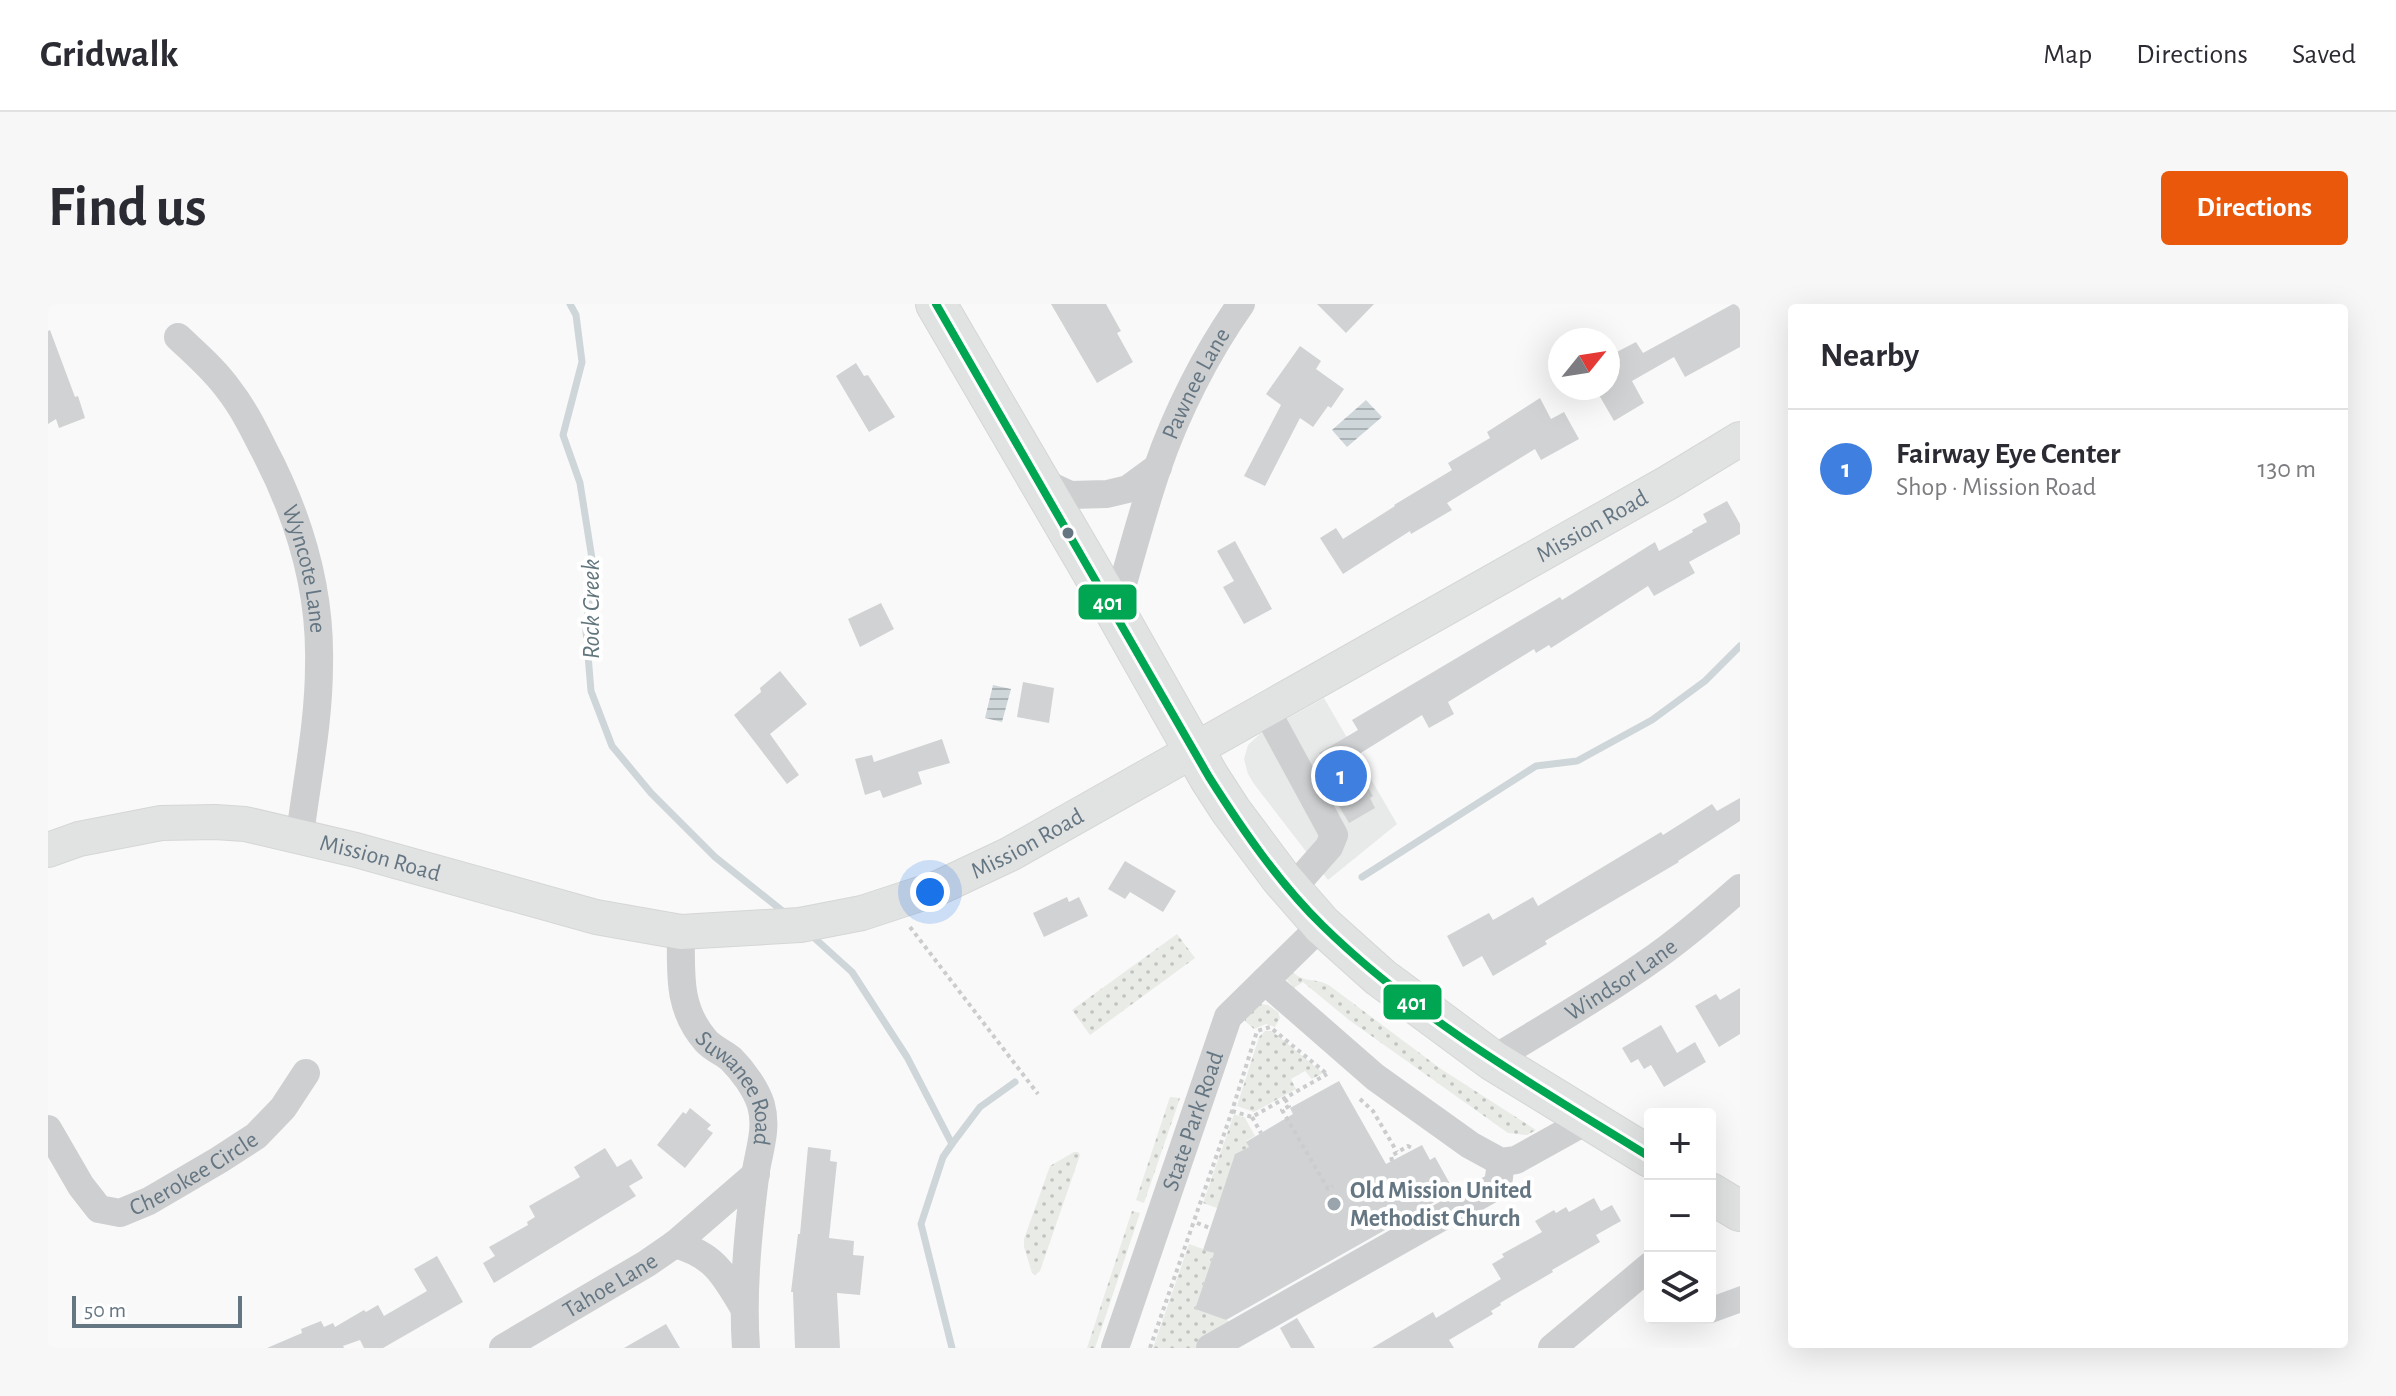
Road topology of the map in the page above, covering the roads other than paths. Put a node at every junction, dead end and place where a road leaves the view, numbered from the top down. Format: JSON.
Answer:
{"nodes":[{"id":1,"x":936,"y":304,"type":"edge"},
{"id":2,"x":1241,"y":304,"type":"edge"},
{"id":3,"x":178,"y":337,"type":"dead end"},
{"id":4,"x":1740,"y":439,"type":"edge"},
{"id":5,"x":1158,"y":467,"type":"junction"},
{"id":6,"x":1040,"y":481,"type":"junction"},
{"id":7,"x":1115,"y":611,"type":"junction"},
{"id":8,"x":1266,"y":710,"type":"junction"},
{"id":9,"x":1194,"y":750,"type":"junction"},
{"id":10,"x":300,"y":835,"type":"junction"},
{"id":11,"x":48,"y":850,"type":"edge"},
{"id":12,"x":1740,"y":888,"type":"edge"},
{"id":13,"x":1291,"y":890,"type":"junction"},
{"id":14,"x":1322,"y":925,"type":"junction"},
{"id":15,"x":690,"y":931,"type":"junction"},
{"id":16,"x":1265,"y":981,"type":"junction"},
{"id":17,"x":1492,"y":1060,"type":"junction"},
{"id":18,"x":306,"y":1073,"type":"dead end"},
{"id":19,"x":1588,"y":1120,"type":"junction"},
{"id":20,"x":48,"y":1129,"type":"edge"},
{"id":21,"x":1644,"y":1153,"type":"edge"},
{"id":22,"x":1501,"y":1162,"type":"junction"},
{"id":23,"x":756,"y":1174,"type":"junction"},
{"id":24,"x":675,"y":1244,"type":"junction"},
{"id":25,"x":1644,"y":1271,"type":"edge"},
{"id":26,"x":744,"y":1308,"type":"junction"},
{"id":27,"x":503,"y":1348,"type":"edge"},
{"id":28,"x":746,"y":1348,"type":"edge"},
{"id":29,"x":1115,"y":1348,"type":"edge"},
{"id":30,"x":1210,"y":1348,"type":"edge"},
{"id":31,"x":1552,"y":1348,"type":"edge"}],
"edges":[{"from":1,"to":6,"type":"highway"},
{"from":2,"to":5,"type":"street","name":"Pawnee Lane"},
{"from":3,"to":10,"type":"street","name":"Wyncote Lane"},
{"from":4,"to":8,"type":"main road","name":"Mission Road"},
{"from":5,"to":6,"type":"street","name":"Pawnee Lane"},
{"from":5,"to":7,"type":"street","name":"Pawnee Lane"},
{"from":6,"to":7,"type":"highway"},
{"from":7,"to":9,"type":"highway"},
{"from":8,"to":9,"type":"main road","name":"Mission Road"},
{"from":8,"to":13,"type":"street"},
{"from":9,"to":13,"type":"highway"},
{"from":9,"to":15,"type":"main road","name":"Mission Road"},
{"from":10,"to":11,"type":"main road","name":"Mission Road"},
{"from":10,"to":15,"type":"main road","name":"Mission Road"},
{"from":12,"to":17,"type":"street","name":"Windsor Lane"},
{"from":13,"to":14,"type":"highway"},
{"from":14,"to":16,"type":"street","name":"State Park Road"},
{"from":14,"to":17,"type":"highway"},
{"from":15,"to":23,"type":"street","name":"Suwanee Road"},
{"from":16,"to":22,"type":"street"},
{"from":16,"to":29,"type":"street","name":"State Park Road"},
{"from":17,"to":19,"type":"highway"},
{"from":18,"to":20,"type":"street","name":"Cherokee Circle"},
{"from":19,"to":21,"type":"highway"},
{"from":19,"to":22,"type":"street"},
{"from":22,"to":30,"type":"street"},
{"from":23,"to":24,"type":"street","name":"Tahoe Lane"},
{"from":23,"to":26,"type":"street","name":"Suwanee Road"},
{"from":24,"to":26,"type":"street","name":"Tahoe Lane"},
{"from":24,"to":27,"type":"street","name":"Tahoe Lane"},
{"from":25,"to":31,"type":"street"},
{"from":26,"to":28,"type":"street","name":"Suwanee Road"}]}
